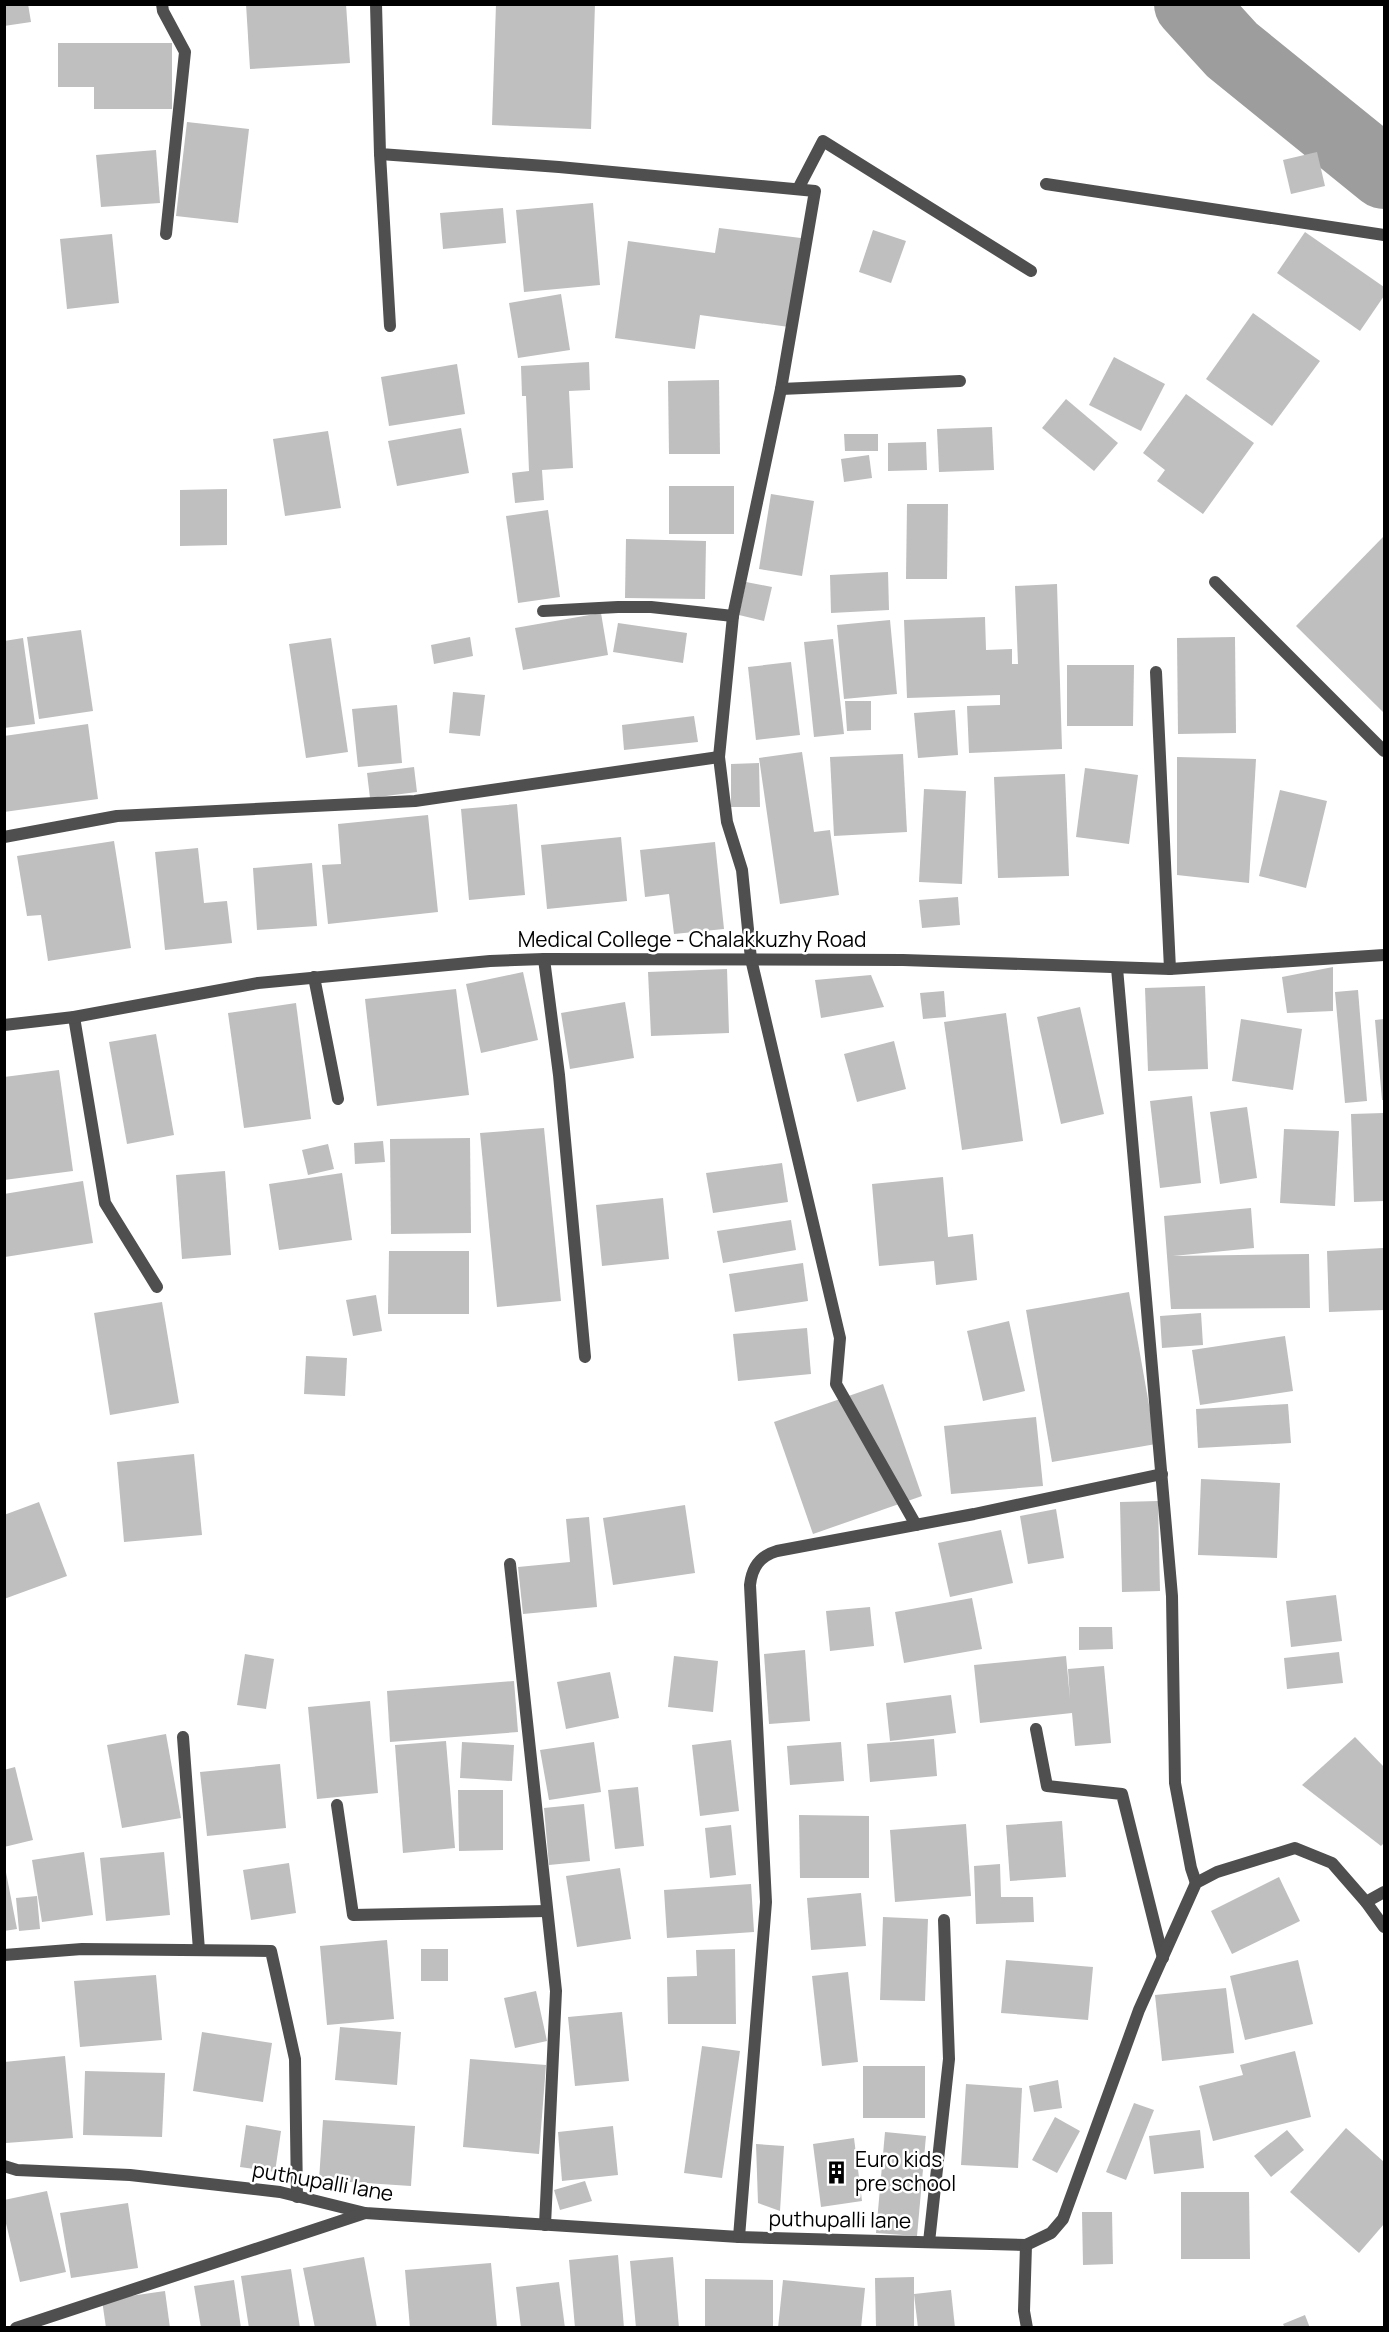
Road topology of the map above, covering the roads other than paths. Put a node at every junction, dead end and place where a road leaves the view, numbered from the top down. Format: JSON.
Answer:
{"nodes":[{"id":1,"x":162,"y":4,"type":"edge"},
{"id":2,"x":376,"y":4,"type":"edge"},
{"id":3,"x":380,"y":154,"type":"junction"},
{"id":4,"x":1046,"y":184,"type":"dead end"},
{"id":5,"x":798,"y":189,"type":"junction"},
{"id":6,"x":166,"y":234,"type":"dead end"},
{"id":7,"x":1384,"y":235,"type":"edge"},
{"id":8,"x":1031,"y":271,"type":"dead end"},
{"id":9,"x":390,"y":326,"type":"dead end"},
{"id":10,"x":960,"y":381,"type":"dead end"},
{"id":11,"x":781,"y":389,"type":"junction"},
{"id":12,"x":1215,"y":582,"type":"dead end"},
{"id":13,"x":543,"y":611,"type":"dead end"},
{"id":14,"x":733,"y":616,"type":"junction"},
{"id":15,"x":1156,"y":672,"type":"dead end"},
{"id":16,"x":1384,"y":751,"type":"edge"},
{"id":17,"x":718,"y":757,"type":"junction"},
{"id":18,"x":4,"y":837,"type":"edge"},
{"id":19,"x":1384,"y":956,"type":"edge"},
{"id":20,"x":750,"y":958,"type":"junction"},
{"id":21,"x":544,"y":959,"type":"junction"},
{"id":22,"x":1117,"y":969,"type":"junction"},
{"id":23,"x":1170,"y":969,"type":"junction"},
{"id":24,"x":314,"y":977,"type":"junction"},
{"id":25,"x":74,"y":1017,"type":"junction"},
{"id":26,"x":4,"y":1025,"type":"edge"},
{"id":27,"x":338,"y":1099,"type":"dead end"},
{"id":28,"x":157,"y":1287,"type":"dead end"},
{"id":29,"x":585,"y":1357,"type":"dead end"},
{"id":30,"x":1162,"y":1474,"type":"junction"},
{"id":31,"x":916,"y":1525,"type":"junction"},
{"id":32,"x":510,"y":1564,"type":"dead end"},
{"id":33,"x":1036,"y":1729,"type":"dead end"},
{"id":34,"x":183,"y":1737,"type":"dead end"},
{"id":35,"x":337,"y":1805,"type":"dead end"},
{"id":36,"x":1196,"y":1883,"type":"junction"},
{"id":37,"x":1384,"y":1892,"type":"edge"},
{"id":38,"x":1366,"y":1902,"type":"junction"},
{"id":39,"x":547,"y":1911,"type":"junction"},
{"id":40,"x":944,"y":1920,"type":"dead end"},
{"id":41,"x":1384,"y":1927,"type":"edge"},
{"id":42,"x":198,"y":1950,"type":"junction"},
{"id":43,"x":4,"y":1955,"type":"edge"},
{"id":44,"x":1163,"y":1958,"type":"junction"},
{"id":45,"x":4,"y":2166,"type":"edge"},
{"id":46,"x":297,"y":2197,"type":"junction"},
{"id":47,"x":365,"y":2213,"type":"junction"},
{"id":48,"x":545,"y":2226,"type":"junction"},
{"id":49,"x":740,"y":2237,"type":"junction"},
{"id":50,"x":929,"y":2242,"type":"junction"},
{"id":51,"x":1026,"y":2245,"type":"junction"},
{"id":52,"x":16,"y":2328,"type":"edge"},
{"id":53,"x":1027,"y":2328,"type":"edge"}],
"edges":[{"from":1,"to":6,"type":"street"},
{"from":2,"to":3,"type":"street"},
{"from":3,"to":5,"type":"street"},
{"from":3,"to":9,"type":"street"},
{"from":4,"to":7,"type":"street"},
{"from":5,"to":8,"type":"street"},
{"from":5,"to":11,"type":"street"},
{"from":10,"to":11,"type":"street"},
{"from":11,"to":14,"type":"street"},
{"from":12,"to":16,"type":"street"},
{"from":13,"to":14,"type":"street"},
{"from":14,"to":17,"type":"street"},
{"from":15,"to":23,"type":"street"},
{"from":17,"to":18,"type":"street"},
{"from":17,"to":20,"type":"street"},
{"from":19,"to":23,"type":"street","name":"Medical College - Chalakkuzhy Road"},
{"from":20,"to":21,"type":"street","name":"Medical College - Chalakkuzhy Road"},
{"from":20,"to":22,"type":"street","name":"Medical College - Chalakkuzhy Road"},
{"from":20,"to":31,"type":"street"},
{"from":21,"to":24,"type":"street","name":"Medical College - Chalakkuzhy Road"},
{"from":21,"to":29,"type":"street"},
{"from":22,"to":23,"type":"street","name":"Medical College - Chalakkuzhy Road"},
{"from":22,"to":30,"type":"street"},
{"from":24,"to":25,"type":"street","name":"Medical College - Chalakkuzhy Road"},
{"from":24,"to":27,"type":"street"},
{"from":25,"to":26,"type":"street","name":"Medical College - Chalakkuzhy Road"},
{"from":25,"to":28,"type":"street"},
{"from":30,"to":31,"type":"street"},
{"from":30,"to":36,"type":"street"},
{"from":31,"to":49,"type":"street"},
{"from":32,"to":39,"type":"street"},
{"from":33,"to":44,"type":"street"},
{"from":34,"to":42,"type":"street"},
{"from":35,"to":39,"type":"street"},
{"from":36,"to":38,"type":"street"},
{"from":36,"to":44,"type":"street","name":"puthupalli lane"},
{"from":37,"to":38,"type":"street"},
{"from":38,"to":41,"type":"street"},
{"from":39,"to":48,"type":"street"},
{"from":40,"to":50,"type":"street"},
{"from":42,"to":43,"type":"street"},
{"from":42,"to":46,"type":"street"},
{"from":44,"to":51,"type":"street","name":"puthupalli lane"},
{"from":45,"to":46,"type":"street","name":"puthupalli lane"},
{"from":46,"to":47,"type":"street","name":"puthupalli lane"},
{"from":47,"to":48,"type":"street","name":"puthupalli lane"},
{"from":47,"to":52,"type":"street"},
{"from":48,"to":49,"type":"street","name":"puthupalli lane"},
{"from":49,"to":50,"type":"street","name":"puthupalli lane"},
{"from":50,"to":51,"type":"street","name":"puthupalli lane"},
{"from":51,"to":53,"type":"street"}]}
